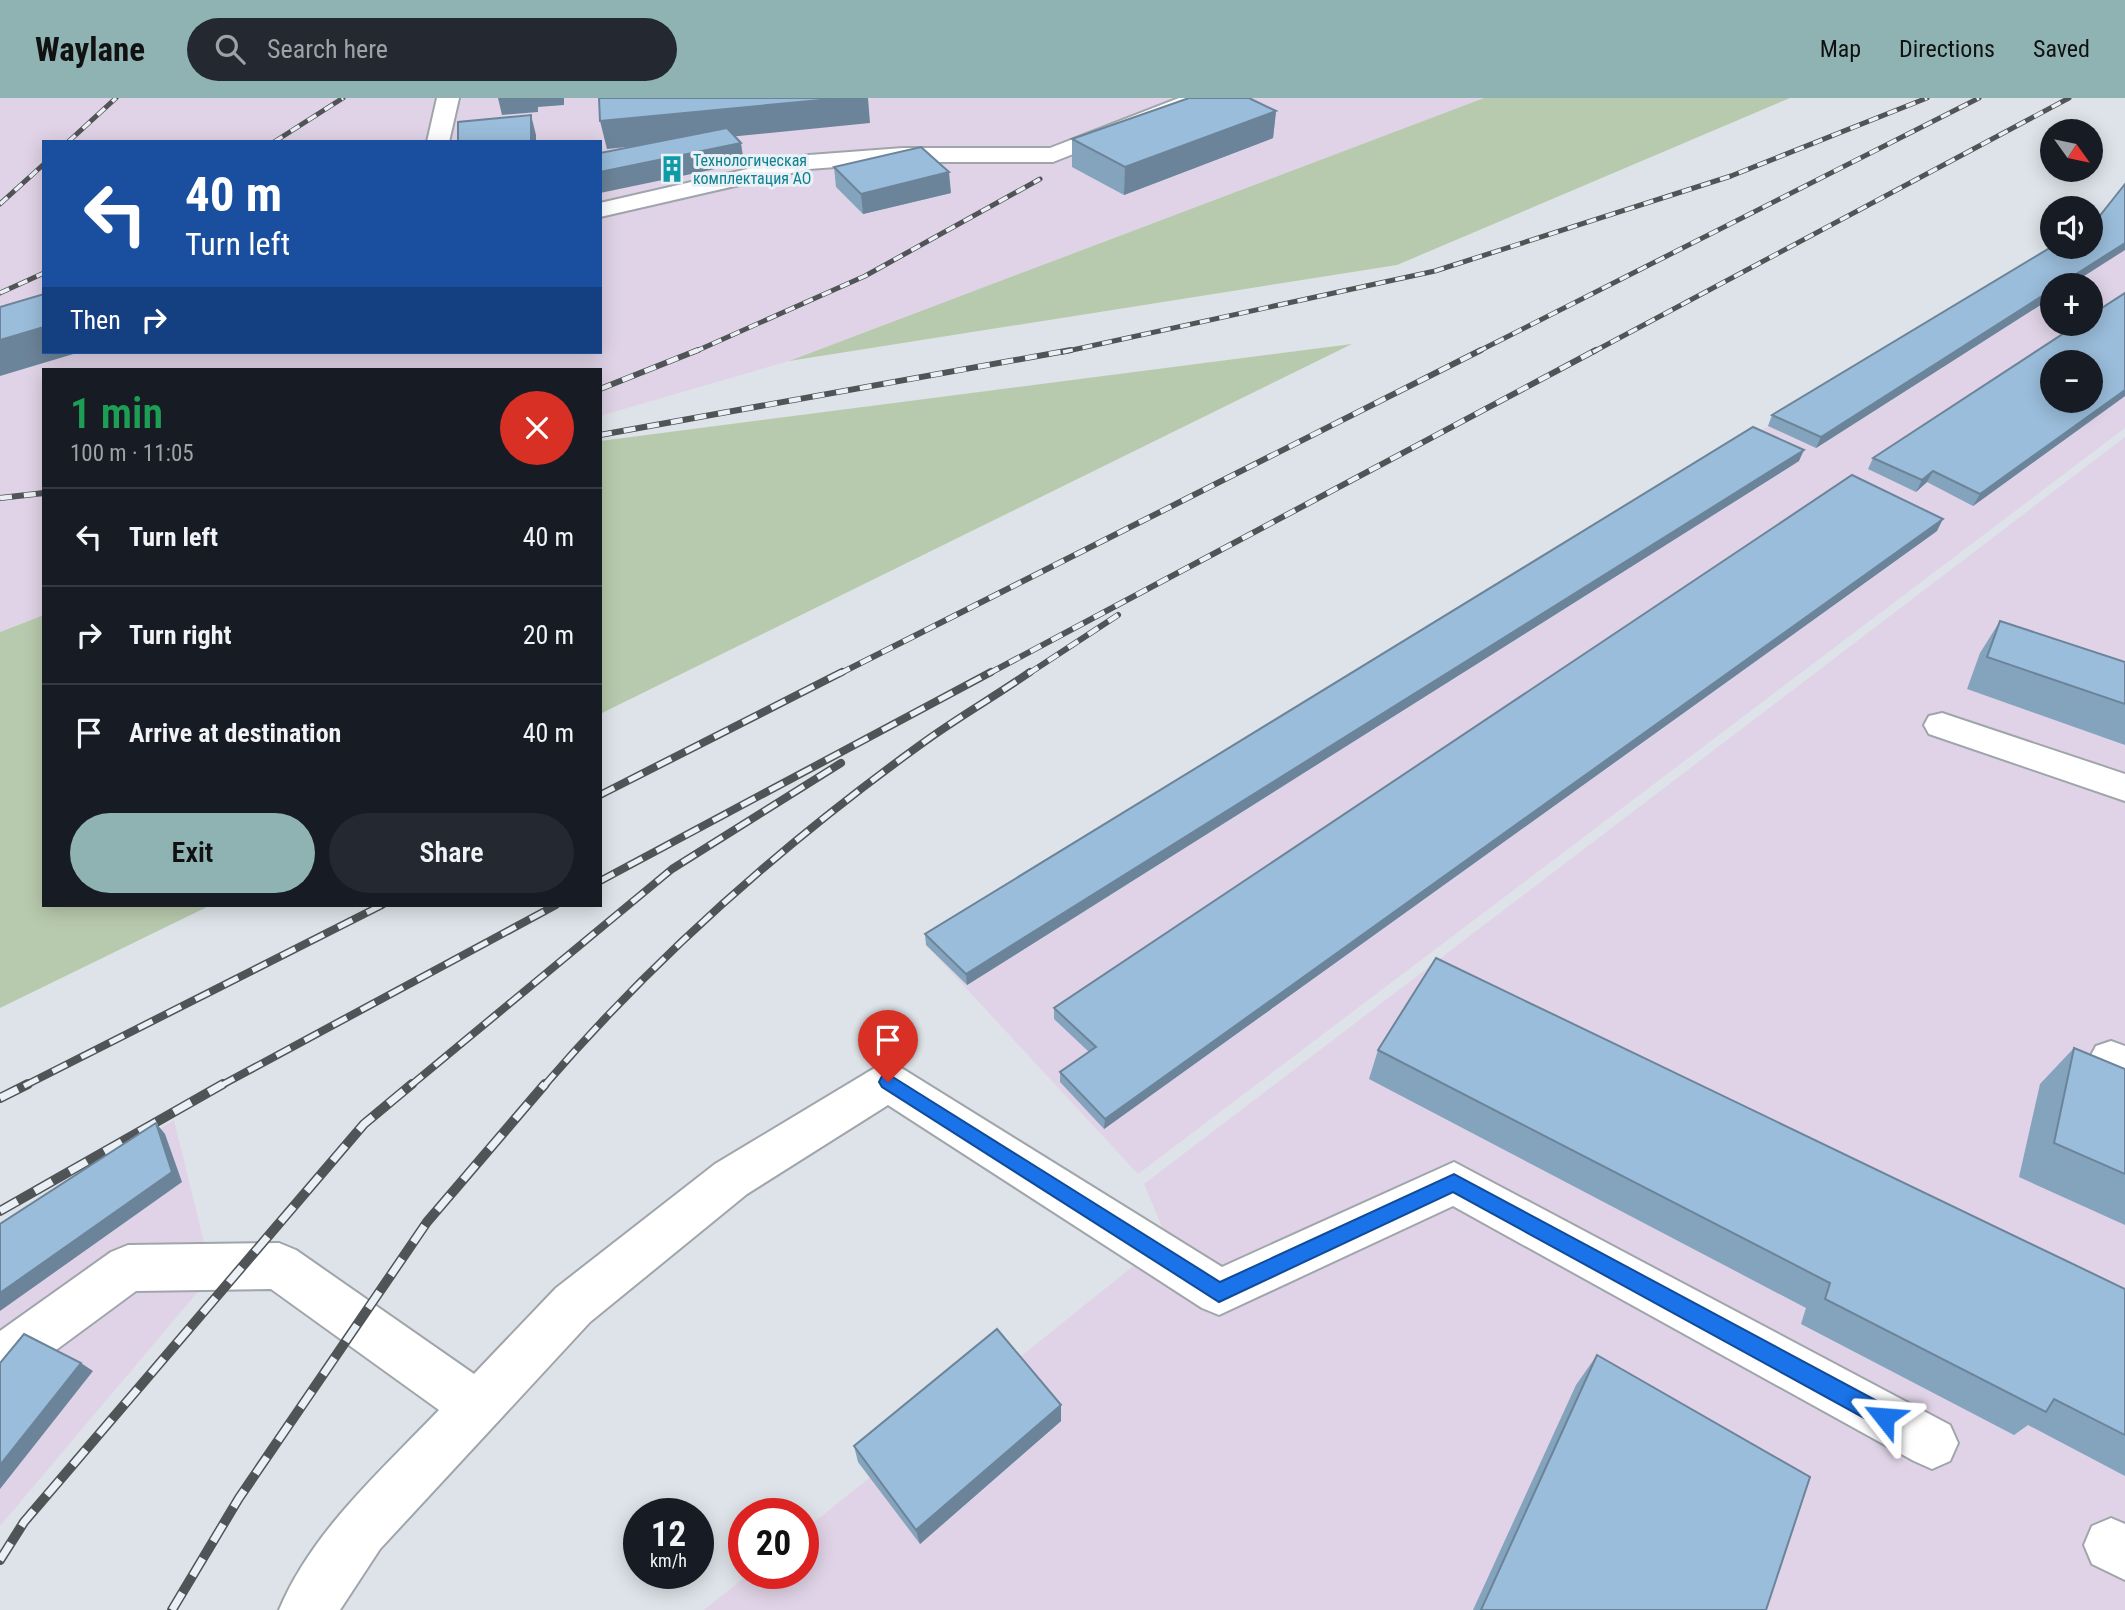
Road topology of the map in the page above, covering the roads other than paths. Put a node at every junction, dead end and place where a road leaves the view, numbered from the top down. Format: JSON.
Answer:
{"nodes":[{"id":1,"x":448,"y":98,"type":"edge"},
{"id":2,"x":1198,"y":98,"type":"edge"},
{"id":3,"x":438,"y":140,"type":"edge"},
{"id":4,"x":602,"y":209,"type":"edge"},
{"id":5,"x":1942,"y":724,"type":"dead end"},
{"id":6,"x":2125,"y":788,"type":"edge"},
{"id":7,"x":0,"y":1361,"type":"edge"},
{"id":8,"x":477,"y":1407,"type":"junction"},
{"id":9,"x":1932,"y":1443,"type":"dead end"},
{"id":10,"x":307,"y":1610,"type":"edge"}],
"edges":[{"from":1,"to":3,"type":"lane"},
{"from":2,"to":4,"type":"lane"},
{"from":5,"to":6,"type":"lane"},
{"from":7,"to":8,"type":"lane"},
{"from":8,"to":9,"type":"lane"},
{"from":8,"to":10,"type":"lane"}]}
